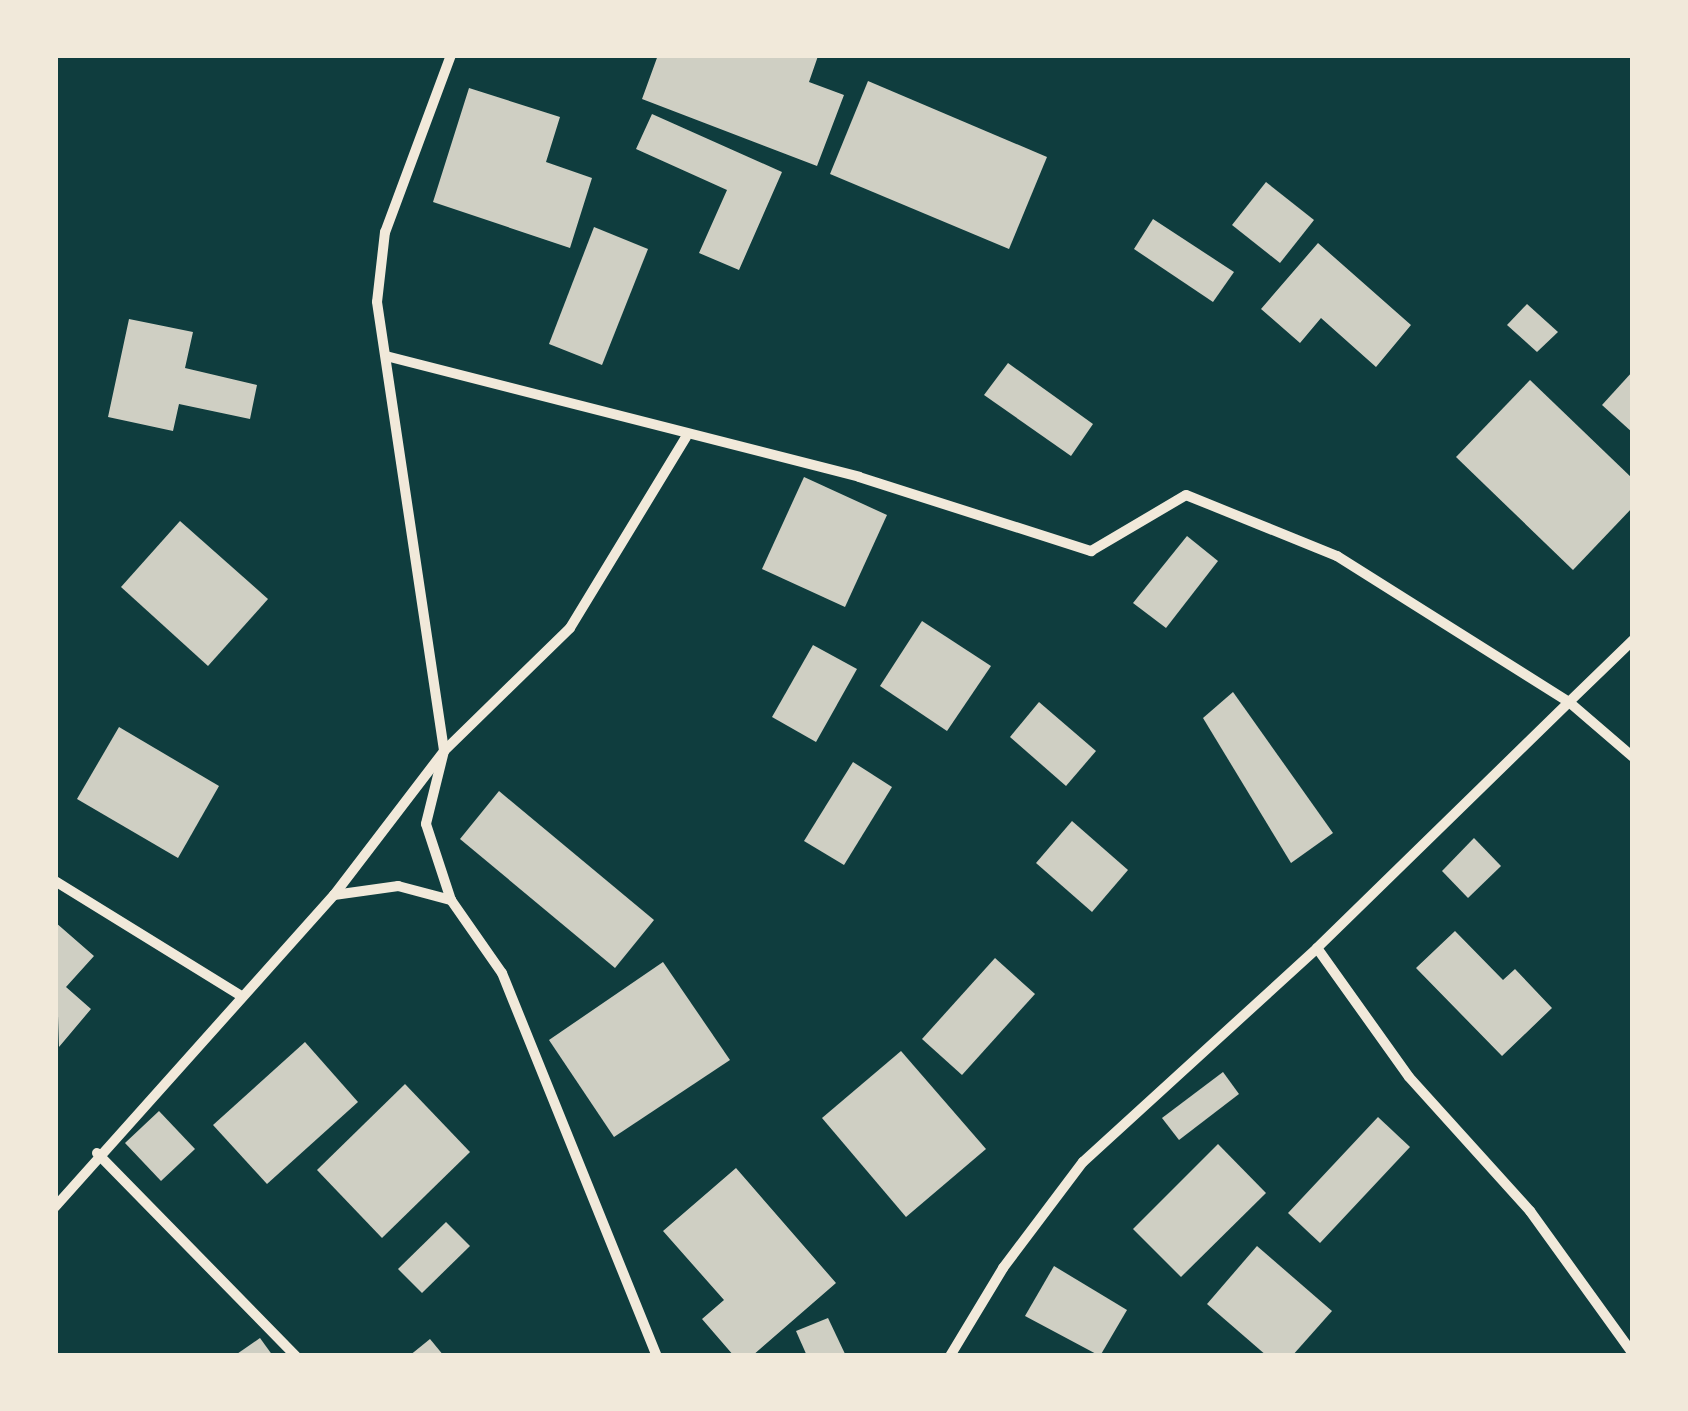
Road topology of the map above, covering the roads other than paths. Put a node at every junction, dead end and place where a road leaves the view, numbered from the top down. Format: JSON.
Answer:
{"nodes":[{"id":1,"x":451,"y":55,"type":"edge"},
{"id":2,"x":386,"y":356,"type":"junction"},
{"id":3,"x":686,"y":438,"type":"junction"},
{"id":4,"x":1633,"y":640,"type":"edge"},
{"id":5,"x":1569,"y":702,"type":"junction"},
{"id":6,"x":444,"y":751,"type":"junction"},
{"id":7,"x":1633,"y":757,"type":"edge"},
{"id":8,"x":55,"y":882,"type":"edge"},
{"id":9,"x":334,"y":895,"type":"junction"},
{"id":10,"x":451,"y":900,"type":"junction"},
{"id":11,"x":1318,"y":948,"type":"junction"},
{"id":12,"x":241,"y":996,"type":"junction"},
{"id":13,"x":97,"y":1154,"type":"junction"},
{"id":14,"x":55,"y":1207,"type":"edge"},
{"id":15,"x":1633,"y":1354,"type":"edge"},
{"id":16,"x":296,"y":1356,"type":"edge"},
{"id":17,"x":657,"y":1356,"type":"edge"},
{"id":18,"x":950,"y":1356,"type":"edge"}],
"edges":[{"from":1,"to":2,"type":"street"},
{"from":2,"to":3,"type":"street"},
{"from":2,"to":6,"type":"street"},
{"from":3,"to":5,"type":"street"},
{"from":3,"to":6,"type":"street"},
{"from":4,"to":5,"type":"street"},
{"from":5,"to":7,"type":"street"},
{"from":5,"to":11,"type":"street"},
{"from":6,"to":9,"type":"street"},
{"from":6,"to":10,"type":"street"},
{"from":8,"to":12,"type":"street"},
{"from":9,"to":10,"type":"street"},
{"from":9,"to":12,"type":"street"},
{"from":10,"to":17,"type":"street"},
{"from":11,"to":15,"type":"street"},
{"from":11,"to":18,"type":"street"},
{"from":12,"to":13,"type":"street"},
{"from":13,"to":14,"type":"street"},
{"from":13,"to":16,"type":"street"}]}
